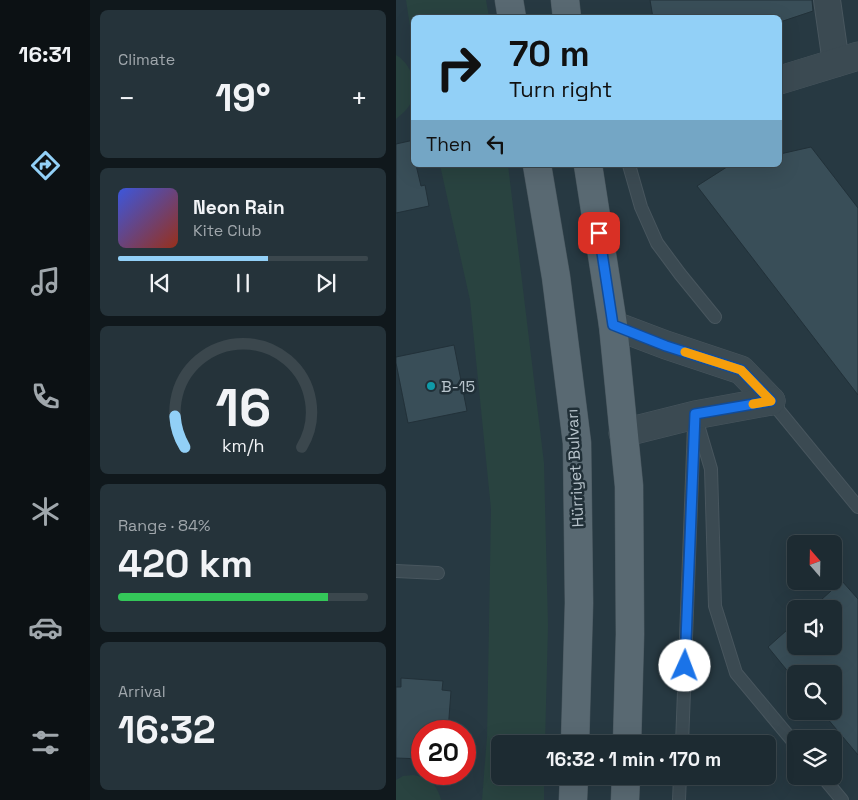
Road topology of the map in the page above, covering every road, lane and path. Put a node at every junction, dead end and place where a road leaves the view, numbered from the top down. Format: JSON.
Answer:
{"nodes":[{"id":1,"x":509,"y":0,"type":"edge"},
{"id":2,"x":565,"y":0,"type":"edge"},
{"id":3,"x":827,"y":0,"type":"edge"},
{"id":4,"x":512,"y":15,"type":"edge"},
{"id":5,"x":567,"y":15,"type":"edge"},
{"id":6,"x":847,"y":59,"type":"edge"},
{"id":7,"x":782,"y":79,"type":"edge"},
{"id":8,"x":537,"y":167,"type":"edge"},
{"id":9,"x":588,"y":167,"type":"edge"},
{"id":10,"x":630,"y":167,"type":"edge"},
{"id":11,"x":715,"y":317,"type":"dead end"},
{"id":12,"x":613,"y":325,"type":"junction"},
{"id":13,"x":771,"y":401,"type":"junction"},
{"id":14,"x":695,"y":414,"type":"junction"},
{"id":15,"x":623,"y":433,"type":"junction"},
{"id":16,"x":858,"y":506,"type":"edge"},
{"id":17,"x":396,"y":572,"type":"edge"},
{"id":18,"x":438,"y":573,"type":"dead end"},
{"id":19,"x":787,"y":734,"type":"edge"},
{"id":20,"x":575,"y":735,"type":"edge"},
{"id":21,"x":627,"y":735,"type":"edge"},
{"id":22,"x":682,"y":735,"type":"edge"},
{"id":23,"x":574,"y":785,"type":"edge"},
{"id":24,"x":626,"y":785,"type":"edge"},
{"id":25,"x":680,"y":785,"type":"edge"},
{"id":26,"x":830,"y":785,"type":"edge"},
{"id":27,"x":573,"y":800,"type":"edge"},
{"id":28,"x":625,"y":800,"type":"edge"},
{"id":29,"x":679,"y":800,"type":"edge"},
{"id":30,"x":842,"y":800,"type":"edge"}],
"edges":[{"from":1,"to":4,"type":"main road"},
{"from":2,"to":5,"type":"main road"},
{"from":3,"to":6,"type":"street"},
{"from":6,"to":7,"type":"street"},
{"from":8,"to":20,"type":"main road","name":"Hürriyet Bulvarı"},
{"from":9,"to":12,"type":"main road"},
{"from":10,"to":11,"type":"lane"},
{"from":12,"to":13,"type":"street"},
{"from":12,"to":15,"type":"main road"},
{"from":13,"to":14,"type":"street"},
{"from":13,"to":16,"type":"lane"},
{"from":14,"to":15,"type":"street"},
{"from":14,"to":19,"type":"lane"},
{"from":14,"to":22,"type":"lane"},
{"from":15,"to":21,"type":"main road"},
{"from":17,"to":18,"type":"lane"},
{"from":23,"to":27,"type":"main road"},
{"from":24,"to":28,"type":"main road"},
{"from":25,"to":29,"type":"lane"},
{"from":26,"to":30,"type":"lane"}]}
